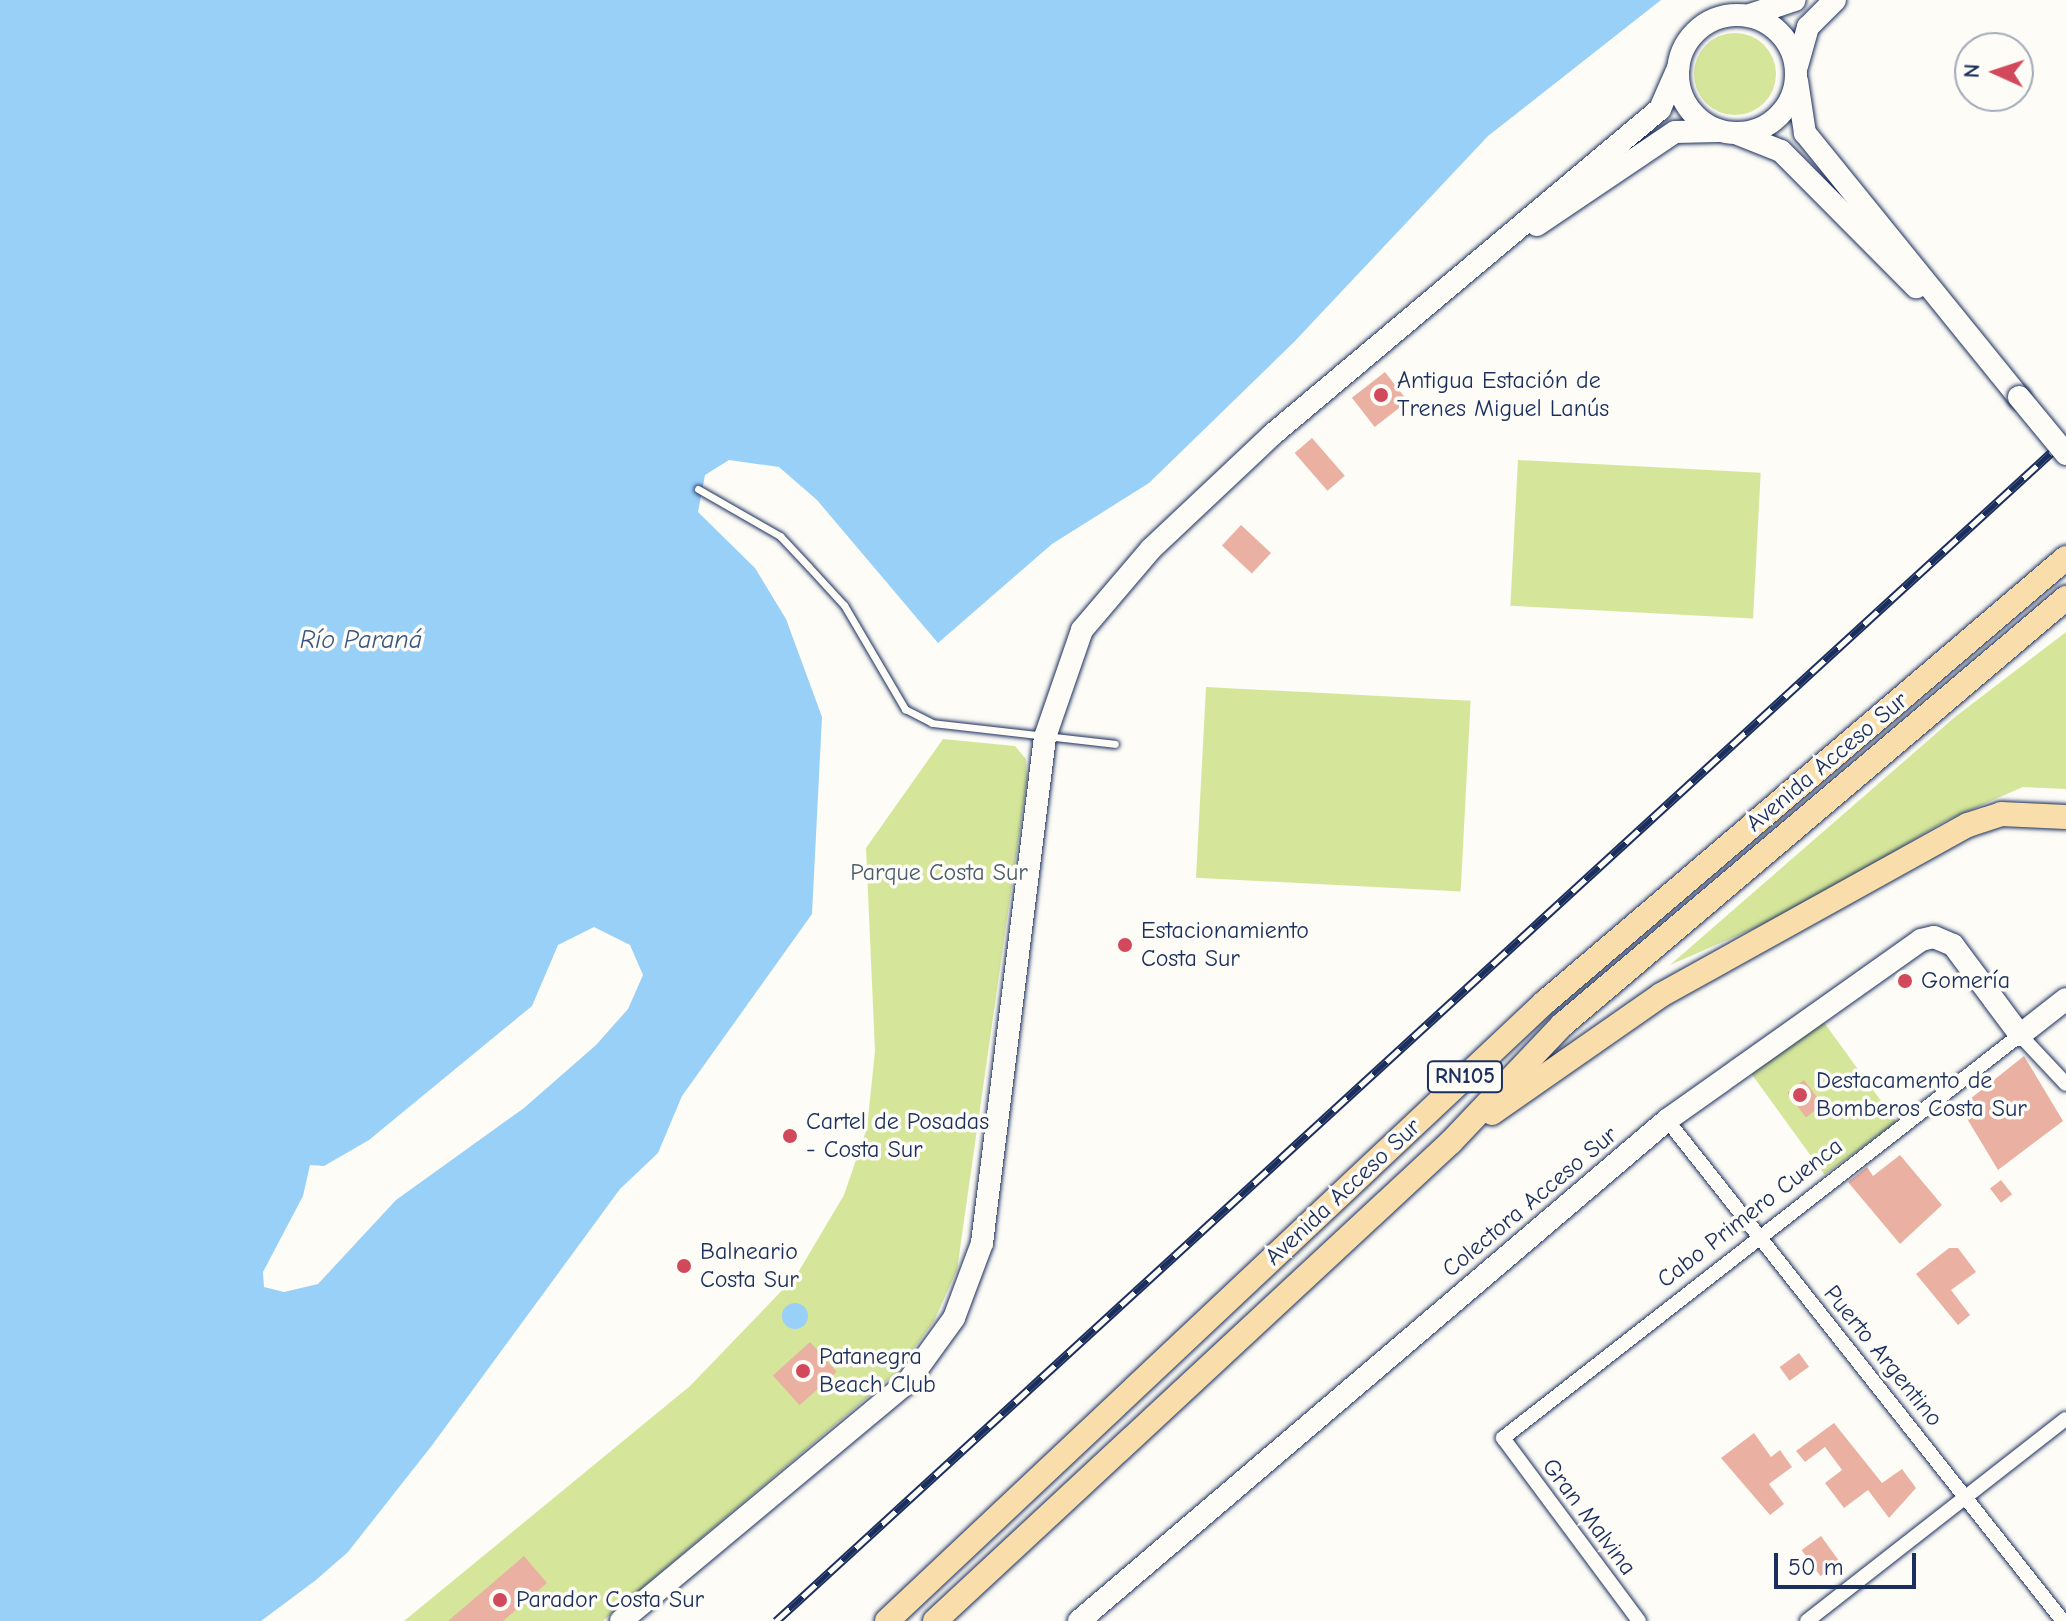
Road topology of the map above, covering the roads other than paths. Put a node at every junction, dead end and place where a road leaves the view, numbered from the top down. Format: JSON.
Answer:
{"nodes":[{"id":1,"x":1795,"y":0,"type":"edge"},
{"id":2,"x":1835,"y":0,"type":"edge"},
{"id":3,"x":1750,"y":15,"type":"junction"},
{"id":4,"x":1678,"y":68,"type":"junction"},
{"id":5,"x":1797,"y":76,"type":"junction"},
{"id":6,"x":1730,"y":132,"type":"junction"},
{"id":7,"x":1485,"y":257,"type":"junction"},
{"id":8,"x":1949,"y":318,"type":"junction"},
{"id":9,"x":2066,"y":454,"type":"edge"},
{"id":10,"x":698,"y":489,"type":"dead end"},
{"id":11,"x":2066,"y":558,"type":"edge"},
{"id":12,"x":2066,"y":598,"type":"edge"},
{"id":13,"x":1045,"y":737,"type":"junction"},
{"id":14,"x":1115,"y":744,"type":"dead end"},
{"id":15,"x":2066,"y":817,"type":"edge"},
{"id":16,"x":2066,"y":999,"type":"edge"},
{"id":17,"x":2020,"y":1035,"type":"junction"},
{"id":18,"x":2066,"y":1084,"type":"edge"},
{"id":19,"x":1667,"y":1120,"type":"junction"},
{"id":20,"x":1451,"y":1142,"type":"junction"},
{"id":21,"x":1760,"y":1237,"type":"junction"},
{"id":22,"x":2066,"y":1419,"type":"edge"},
{"id":23,"x":1503,"y":1438,"type":"joint"},
{"id":24,"x":1967,"y":1496,"type":"junction"},
{"id":25,"x":621,"y":1621,"type":"edge"},
{"id":26,"x":887,"y":1621,"type":"edge"},
{"id":27,"x":935,"y":1621,"type":"edge"},
{"id":28,"x":1079,"y":1621,"type":"edge"},
{"id":29,"x":1639,"y":1621,"type":"edge"},
{"id":30,"x":1807,"y":1621,"type":"edge"},
{"id":31,"x":2063,"y":1621,"type":"edge"}],
"edges":[{"from":1,"to":3,"type":"main road"},
{"from":2,"to":5,"type":"main road"},
{"from":3,"to":4,"type":"main road"},
{"from":3,"to":5,"type":"main road"},
{"from":4,"to":6,"type":"main road"},
{"from":4,"to":7,"type":"main road"},
{"from":5,"to":6,"type":"main road"},
{"from":5,"to":8,"type":"main road"},
{"from":6,"to":7,"type":"main road"},
{"from":6,"to":8,"type":"main road"},
{"from":7,"to":13,"type":"main road"},
{"from":8,"to":9,"type":"main road","bridge":true},
{"from":10,"to":13,"type":"lane"},
{"from":11,"to":26,"type":"highway","name":"Avenida Acceso Sur","number":"RN105"},
{"from":12,"to":20,"type":"highway","name":"Avenida Acceso Sur","number":"RN105"},
{"from":13,"to":14,"type":"lane"},
{"from":13,"to":25,"type":"main road"},
{"from":15,"to":20,"type":"highway"},
{"from":16,"to":17,"type":"main road","name":"Cabo Primero Cuenca"},
{"from":17,"to":18,"type":"street"},
{"from":17,"to":19,"type":"main road","name":"Colectora Acceso Sur"},
{"from":17,"to":21,"type":"street","name":"Cabo Primero Cuenca"},
{"from":19,"to":21,"type":"street","name":"Puerto Argentino"},
{"from":19,"to":28,"type":"main road","name":"Colectora Acceso Sur"},
{"from":20,"to":27,"type":"highway","name":"Avenida Acceso Sur","number":"RN105"},
{"from":21,"to":23,"type":"street","name":"Cabo Primero Cuenca"},
{"from":21,"to":24,"type":"street","name":"Puerto Argentino"},
{"from":22,"to":24,"type":"street"},
{"from":23,"to":29,"type":"street","name":"Gran Malvina"},
{"from":24,"to":30,"type":"street"},
{"from":24,"to":31,"type":"street","name":"Puerto Argentino"}]}
